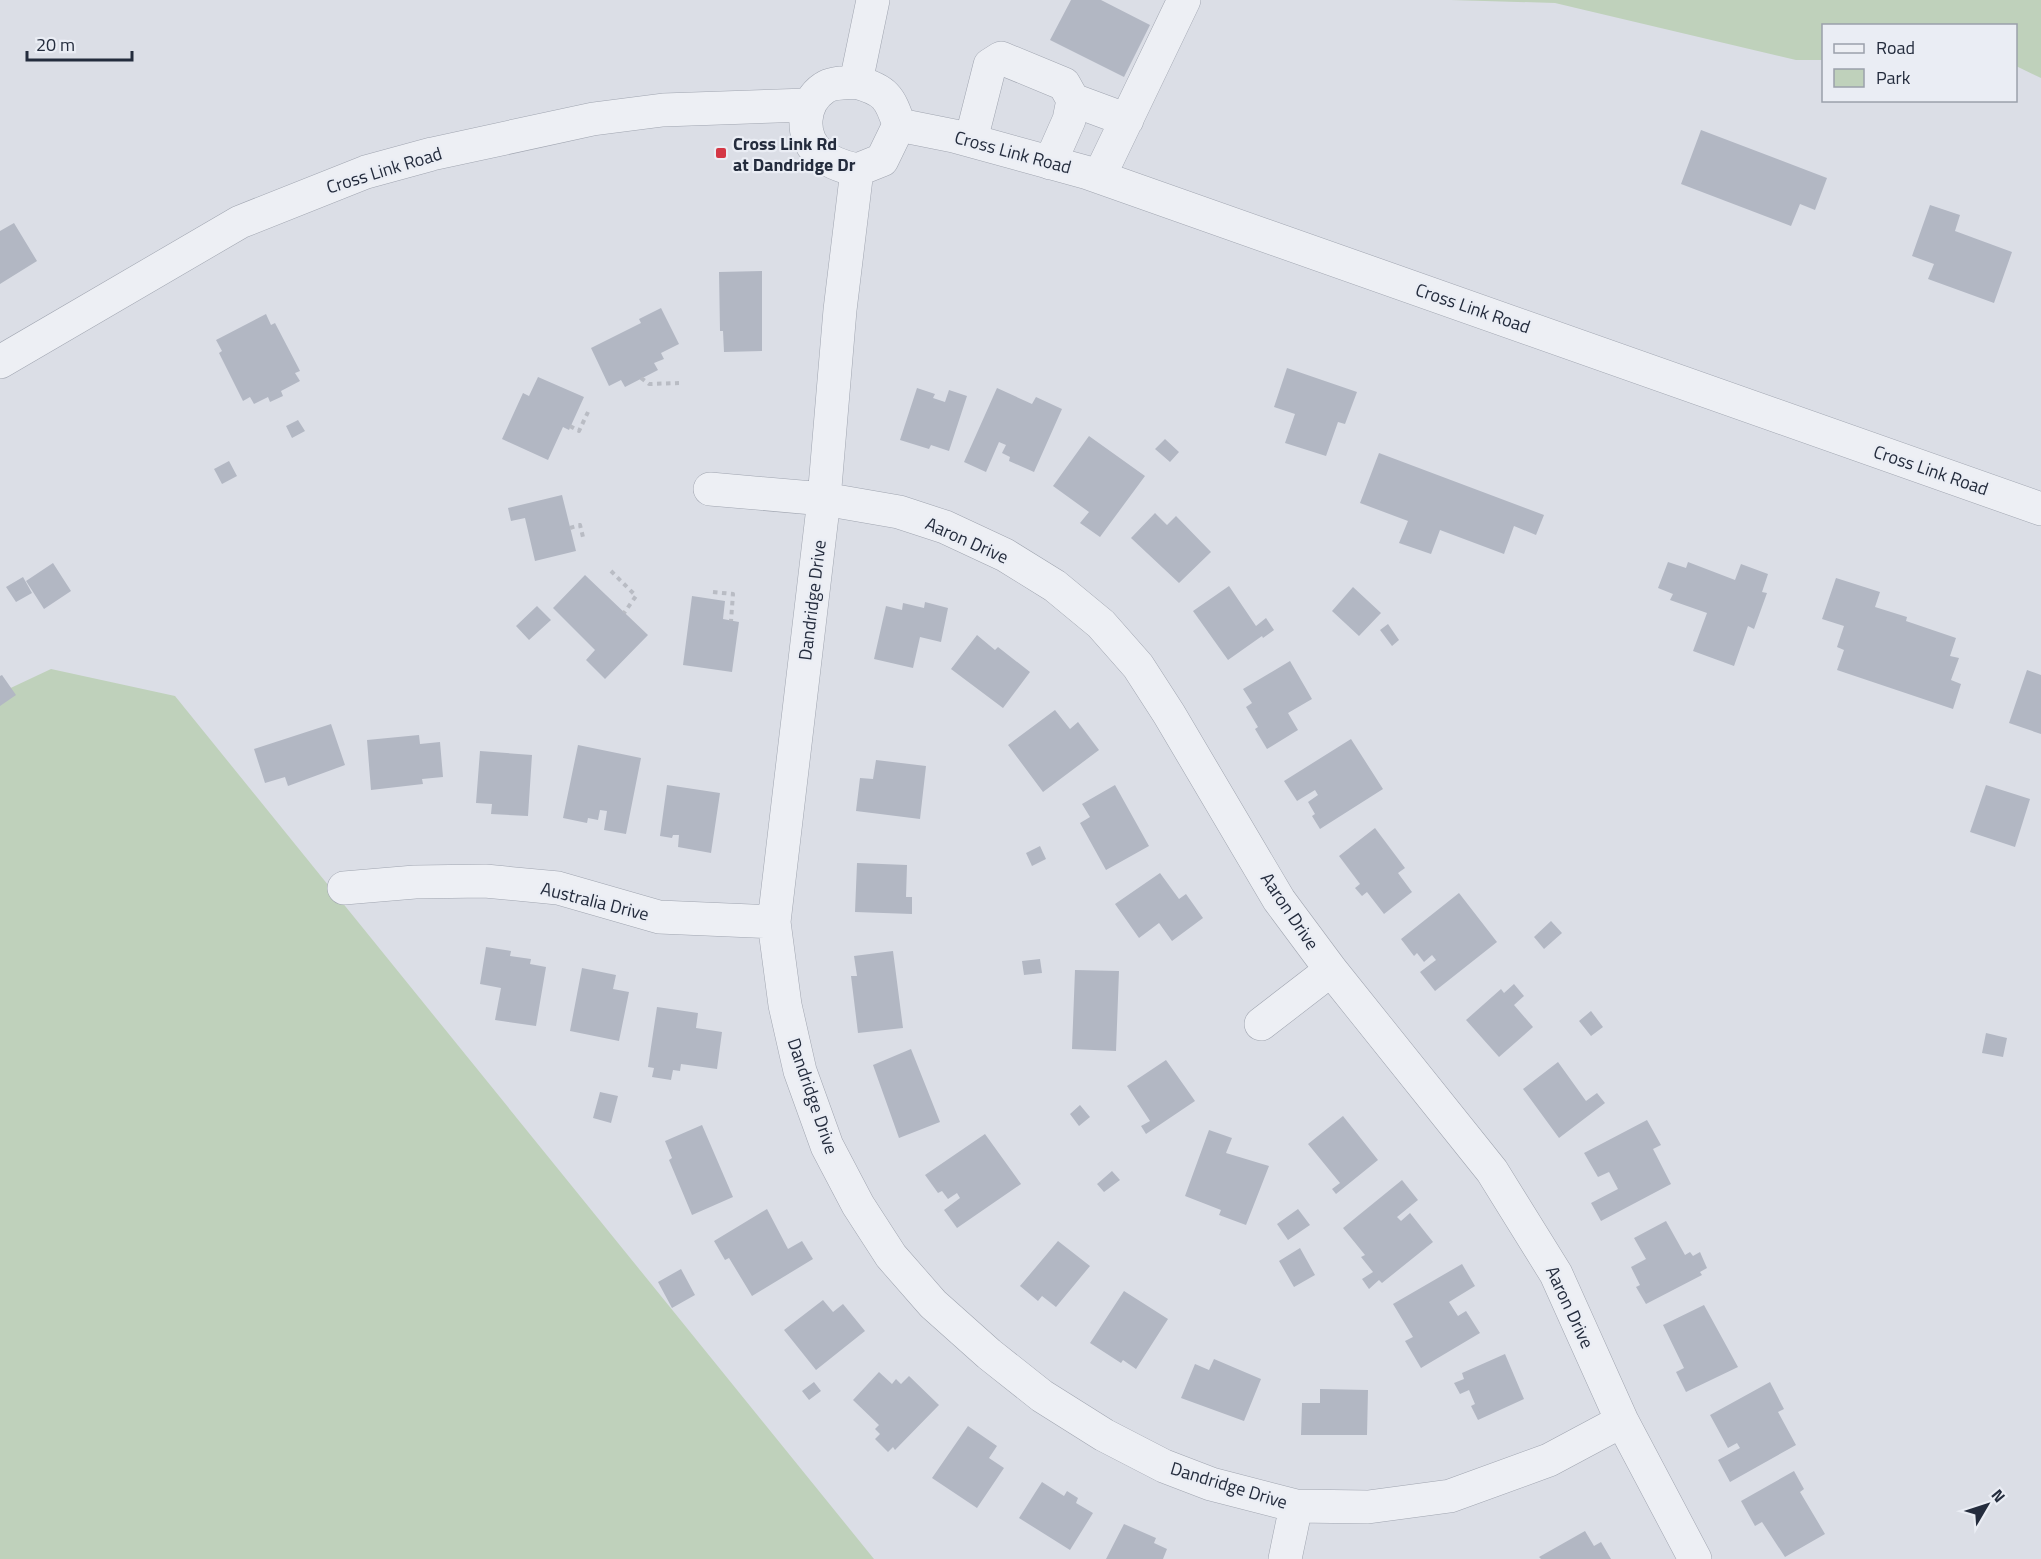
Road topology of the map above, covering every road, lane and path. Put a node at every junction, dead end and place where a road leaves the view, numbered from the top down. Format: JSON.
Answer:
{"nodes":[{"id":1,"x":873,"y":0,"type":"edge"},
{"id":2,"x":1184,"y":0,"type":"edge"},
{"id":3,"x":856,"y":82,"type":"junction"},
{"id":4,"x":1073,"y":100,"type":"junction"},
{"id":5,"x":808,"y":105,"type":"junction"},
{"id":6,"x":1127,"y":120,"type":"junction"},
{"id":7,"x":899,"y":125,"type":"junction"},
{"id":8,"x":971,"y":140,"type":"junction"},
{"id":9,"x":1050,"y":163,"type":"junction"},
{"id":10,"x":857,"y":170,"type":"junction"},
{"id":11,"x":1099,"y":177,"type":"junction"},
{"id":12,"x":0,"y":362,"type":"edge"},
{"id":13,"x":641,"y":378,"type":"dead end"},
{"id":14,"x":679,"y":383,"type":"dead end"},
{"id":15,"x":588,"y":412,"type":"dead end"},
{"id":16,"x":570,"y":426,"type":"dead end"},
{"id":17,"x":710,"y":489,"type":"dead end"},
{"id":18,"x":824,"y":498,"type":"junction"},
{"id":19,"x":2041,"y":509,"type":"edge"},
{"id":20,"x":570,"y":528,"type":"dead end"},
{"id":21,"x":583,"y":537,"type":"dead end"},
{"id":22,"x":611,"y":571,"type":"dead end"},
{"id":23,"x":712,"y":592,"type":"dead end"},
{"id":24,"x":624,"y":612,"type":"dead end"},
{"id":25,"x":731,"y":621,"type":"dead end"},
{"id":26,"x":344,"y":888,"type":"dead end"},
{"id":27,"x":774,"y":922,"type":"junction"},
{"id":28,"x":1331,"y":970,"type":"junction"},
{"id":29,"x":1261,"y":1024,"type":"dead end"},
{"id":30,"x":1622,"y":1421,"type":"junction"},
{"id":31,"x":1296,"y":1506,"type":"junction"},
{"id":32,"x":1285,"y":1559,"type":"edge"},
{"id":33,"x":1695,"y":1559,"type":"edge"}],
"edges":[{"from":1,"to":3,"type":"street"},
{"from":2,"to":6,"type":"street"},
{"from":3,"to":5,"type":"street"},
{"from":3,"to":7,"type":"street"},
{"from":4,"to":6,"type":"street"},
{"from":4,"to":8,"type":"street"},
{"from":4,"to":9,"type":"street"},
{"from":5,"to":10,"type":"street"},
{"from":5,"to":12,"type":"street","name":"Cross Link Road"},
{"from":6,"to":11,"type":"street"},
{"from":7,"to":8,"type":"street","name":"Cross Link Road"},
{"from":7,"to":10,"type":"street"},
{"from":8,"to":9,"type":"street","name":"Cross Link Road"},
{"from":9,"to":11,"type":"street","name":"Cross Link Road"},
{"from":10,"to":18,"type":"street","name":"Dandridge Drive"},
{"from":11,"to":19,"type":"street","name":"Cross Link Road"},
{"from":13,"to":14,"type":"path"},
{"from":15,"to":16,"type":"path"},
{"from":17,"to":18,"type":"street","name":"Aaron Drive"},
{"from":18,"to":27,"type":"street","name":"Dandridge Drive"},
{"from":18,"to":28,"type":"street","name":"Aaron Drive"},
{"from":20,"to":21,"type":"path"},
{"from":22,"to":24,"type":"path"},
{"from":23,"to":25,"type":"path"},
{"from":26,"to":27,"type":"street","name":"Australia Drive"},
{"from":27,"to":31,"type":"street","name":"Dandridge Drive"},
{"from":28,"to":29,"type":"street"},
{"from":28,"to":30,"type":"street","name":"Aaron Drive"},
{"from":30,"to":31,"type":"street","name":"Dandridge Drive"},
{"from":30,"to":33,"type":"street","name":"Aaron Drive"},
{"from":31,"to":32,"type":"street"}]}
